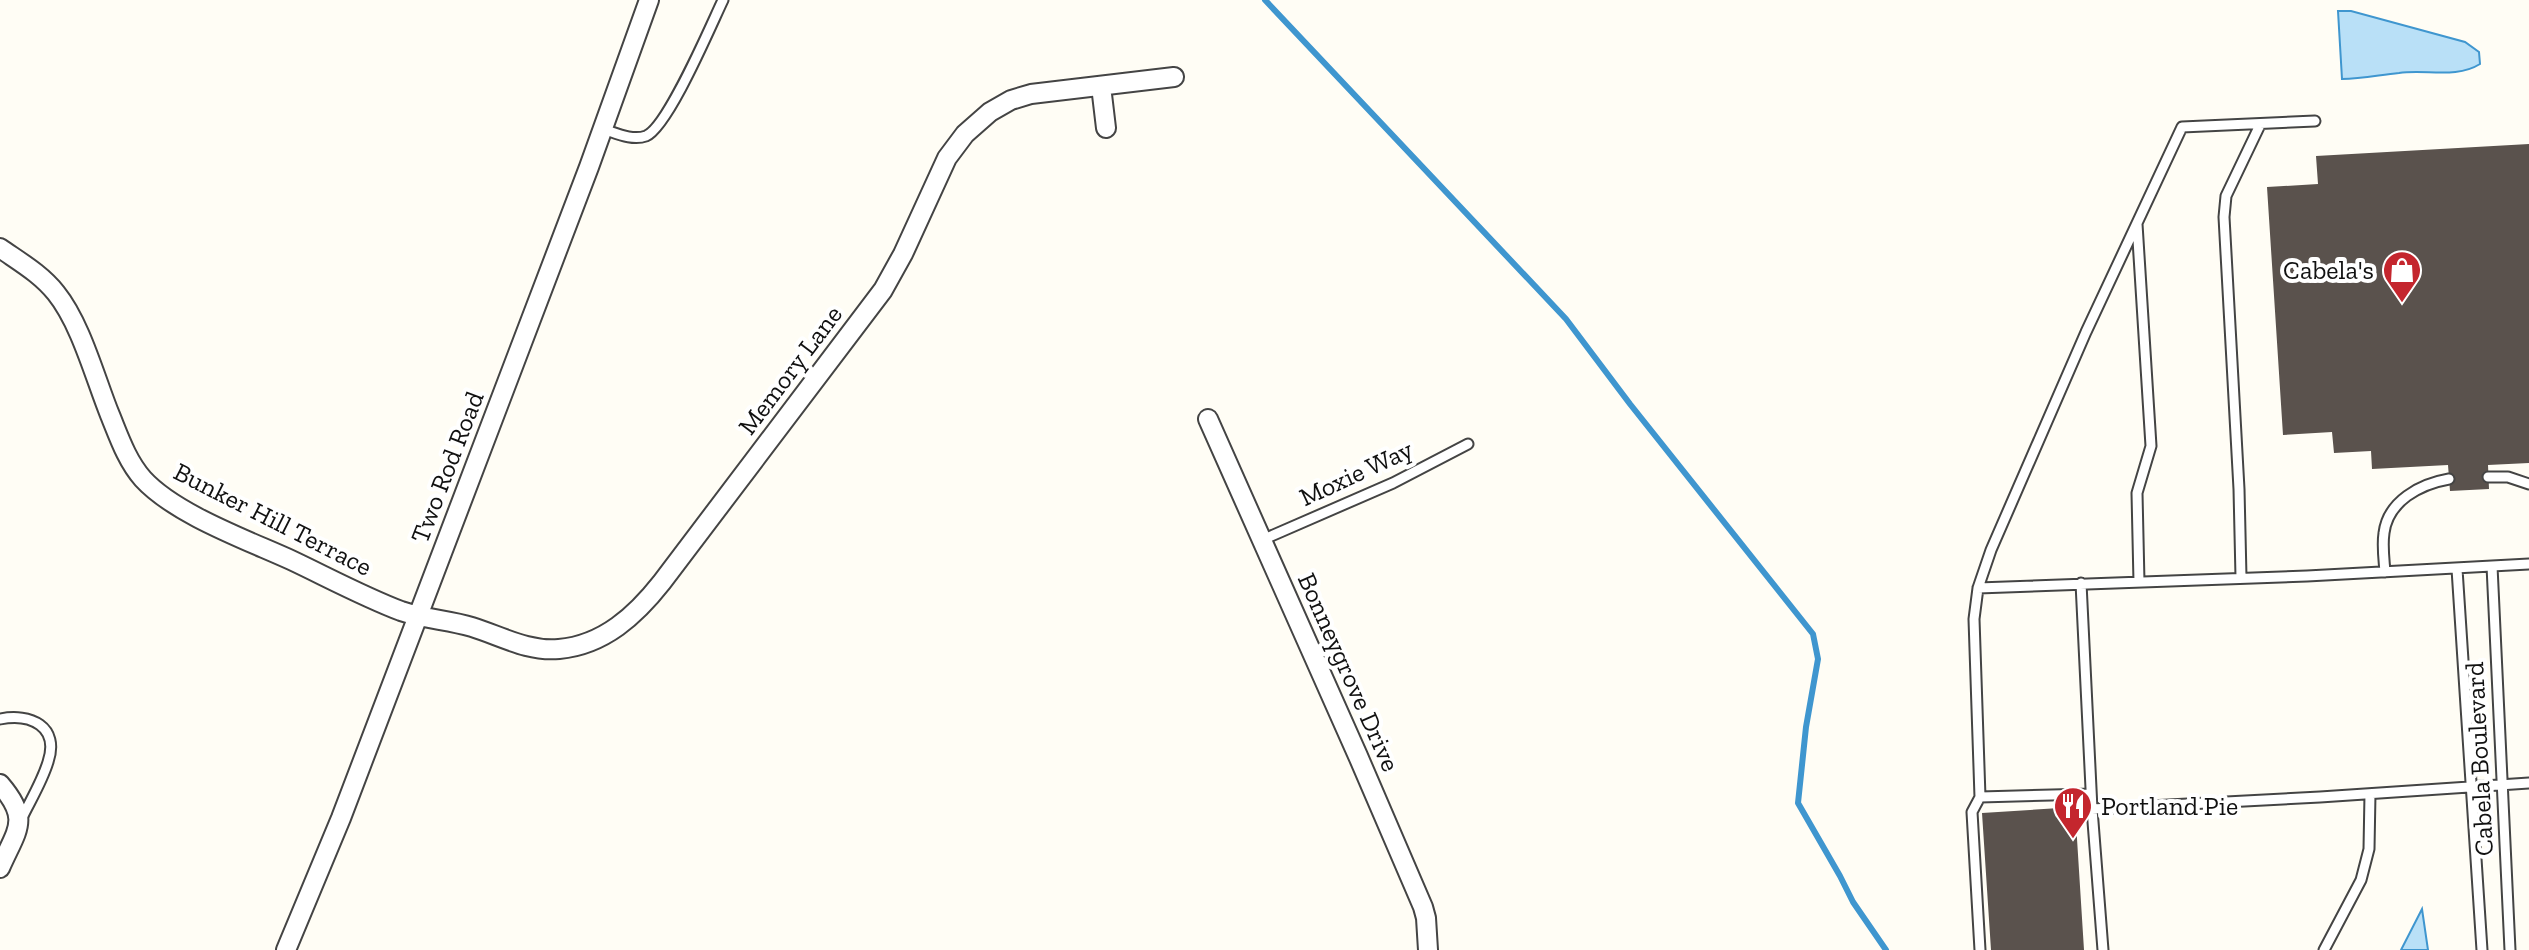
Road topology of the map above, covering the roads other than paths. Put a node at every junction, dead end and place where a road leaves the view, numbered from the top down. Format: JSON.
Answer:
{"nodes":[{"id":1,"x":649,"y":0,"type":"edge"},
{"id":2,"x":723,"y":0,"type":"edge"},
{"id":3,"x":1174,"y":77,"type":"dead end"},
{"id":4,"x":1101,"y":86,"type":"junction"},
{"id":5,"x":2315,"y":121,"type":"dead end"},
{"id":6,"x":2260,"y":125,"type":"junction"},
{"id":7,"x":1106,"y":128,"type":"dead end"},
{"id":8,"x":603,"y":129,"type":"junction"},
{"id":9,"x":2137,"y":222,"type":"junction"},
{"id":10,"x":0,"y":248,"type":"edge"},
{"id":11,"x":1208,"y":419,"type":"dead end"},
{"id":12,"x":1468,"y":444,"type":"dead end"},
{"id":13,"x":2488,"y":477,"type":"dead end"},
{"id":14,"x":2449,"y":479,"type":"dead end"},
{"id":15,"x":2529,"y":484,"type":"edge"},
{"id":16,"x":1262,"y":540,"type":"junction"},
{"id":17,"x":2529,"y":564,"type":"edge"},
{"id":18,"x":2492,"y":566,"type":"junction"},
{"id":19,"x":2457,"y":569,"type":"junction"},
{"id":20,"x":2385,"y":572,"type":"junction"},
{"id":21,"x":2241,"y":577,"type":"junction"},
{"id":22,"x":2139,"y":582,"type":"junction"},
{"id":23,"x":2081,"y":583,"type":"junction"},
{"id":24,"x":1978,"y":588,"type":"junction"},
{"id":25,"x":418,"y":615,"type":"junction"},
{"id":26,"x":0,"y":719,"type":"edge"},
{"id":27,"x":2529,"y":783,"type":"edge"},
{"id":28,"x":0,"y":784,"type":"edge"},
{"id":29,"x":2502,"y":785,"type":"junction"},
{"id":30,"x":2471,"y":787,"type":"junction"},
{"id":31,"x":2091,"y":794,"type":"junction"},
{"id":32,"x":2370,"y":794,"type":"junction"},
{"id":33,"x":1980,"y":797,"type":"junction"},
{"id":34,"x":2092,"y":809,"type":"junction"},
{"id":35,"x":19,"y":823,"type":"junction"},
{"id":36,"x":0,"y":868,"type":"edge"},
{"id":37,"x":286,"y":950,"type":"edge"},
{"id":38,"x":1428,"y":950,"type":"edge"},
{"id":39,"x":1980,"y":950,"type":"edge"},
{"id":40,"x":2103,"y":950,"type":"edge"},
{"id":41,"x":2324,"y":950,"type":"edge"},
{"id":42,"x":2482,"y":950,"type":"edge"},
{"id":43,"x":2510,"y":950,"type":"edge"}],
"edges":[{"from":1,"to":8,"type":"street","name":"Two Rod Road"},
{"from":2,"to":8,"type":"lane"},
{"from":3,"to":4,"type":"street","name":"Memory Lane"},
{"from":4,"to":7,"type":"street"},
{"from":4,"to":25,"type":"street","name":"Memory Lane"},
{"from":5,"to":6,"type":"lane"},
{"from":6,"to":9,"type":"lane"},
{"from":6,"to":21,"type":"lane"},
{"from":8,"to":25,"type":"street","name":"Two Rod Road"},
{"from":9,"to":22,"type":"lane"},
{"from":9,"to":24,"type":"lane"},
{"from":10,"to":25,"type":"street","name":"Bunker Hill Terrace"},
{"from":11,"to":16,"type":"street","name":"Bonneygrove Drive"},
{"from":12,"to":16,"type":"lane","name":"Moxie Way"},
{"from":13,"to":15,"type":"lane"},
{"from":14,"to":20,"type":"lane"},
{"from":16,"to":38,"type":"street","name":"Bonneygrove Drive"},
{"from":17,"to":18,"type":"lane"},
{"from":18,"to":19,"type":"lane"},
{"from":18,"to":29,"type":"lane","name":"Cabela Boulevard"},
{"from":19,"to":20,"type":"lane"},
{"from":19,"to":30,"type":"lane","name":"Cabela Boulevard"},
{"from":20,"to":21,"type":"lane"},
{"from":21,"to":22,"type":"lane"},
{"from":22,"to":23,"type":"lane"},
{"from":23,"to":24,"type":"lane"},
{"from":23,"to":31,"type":"lane"},
{"from":24,"to":33,"type":"lane"},
{"from":25,"to":37,"type":"street","name":"Two Rod Road"},
{"from":26,"to":35,"type":"lane"},
{"from":27,"to":29,"type":"lane"},
{"from":28,"to":35,"type":"street"},
{"from":29,"to":30,"type":"lane"},
{"from":29,"to":43,"type":"lane","name":"Cabela Boulevard"},
{"from":30,"to":32,"type":"lane"},
{"from":30,"to":42,"type":"lane","name":"Cabela Boulevard"},
{"from":31,"to":33,"type":"lane"},
{"from":31,"to":34,"type":"lane"},
{"from":32,"to":34,"type":"lane"},
{"from":32,"to":41,"type":"lane"},
{"from":33,"to":39,"type":"lane"},
{"from":34,"to":40,"type":"lane"},
{"from":35,"to":36,"type":"street"}]}
